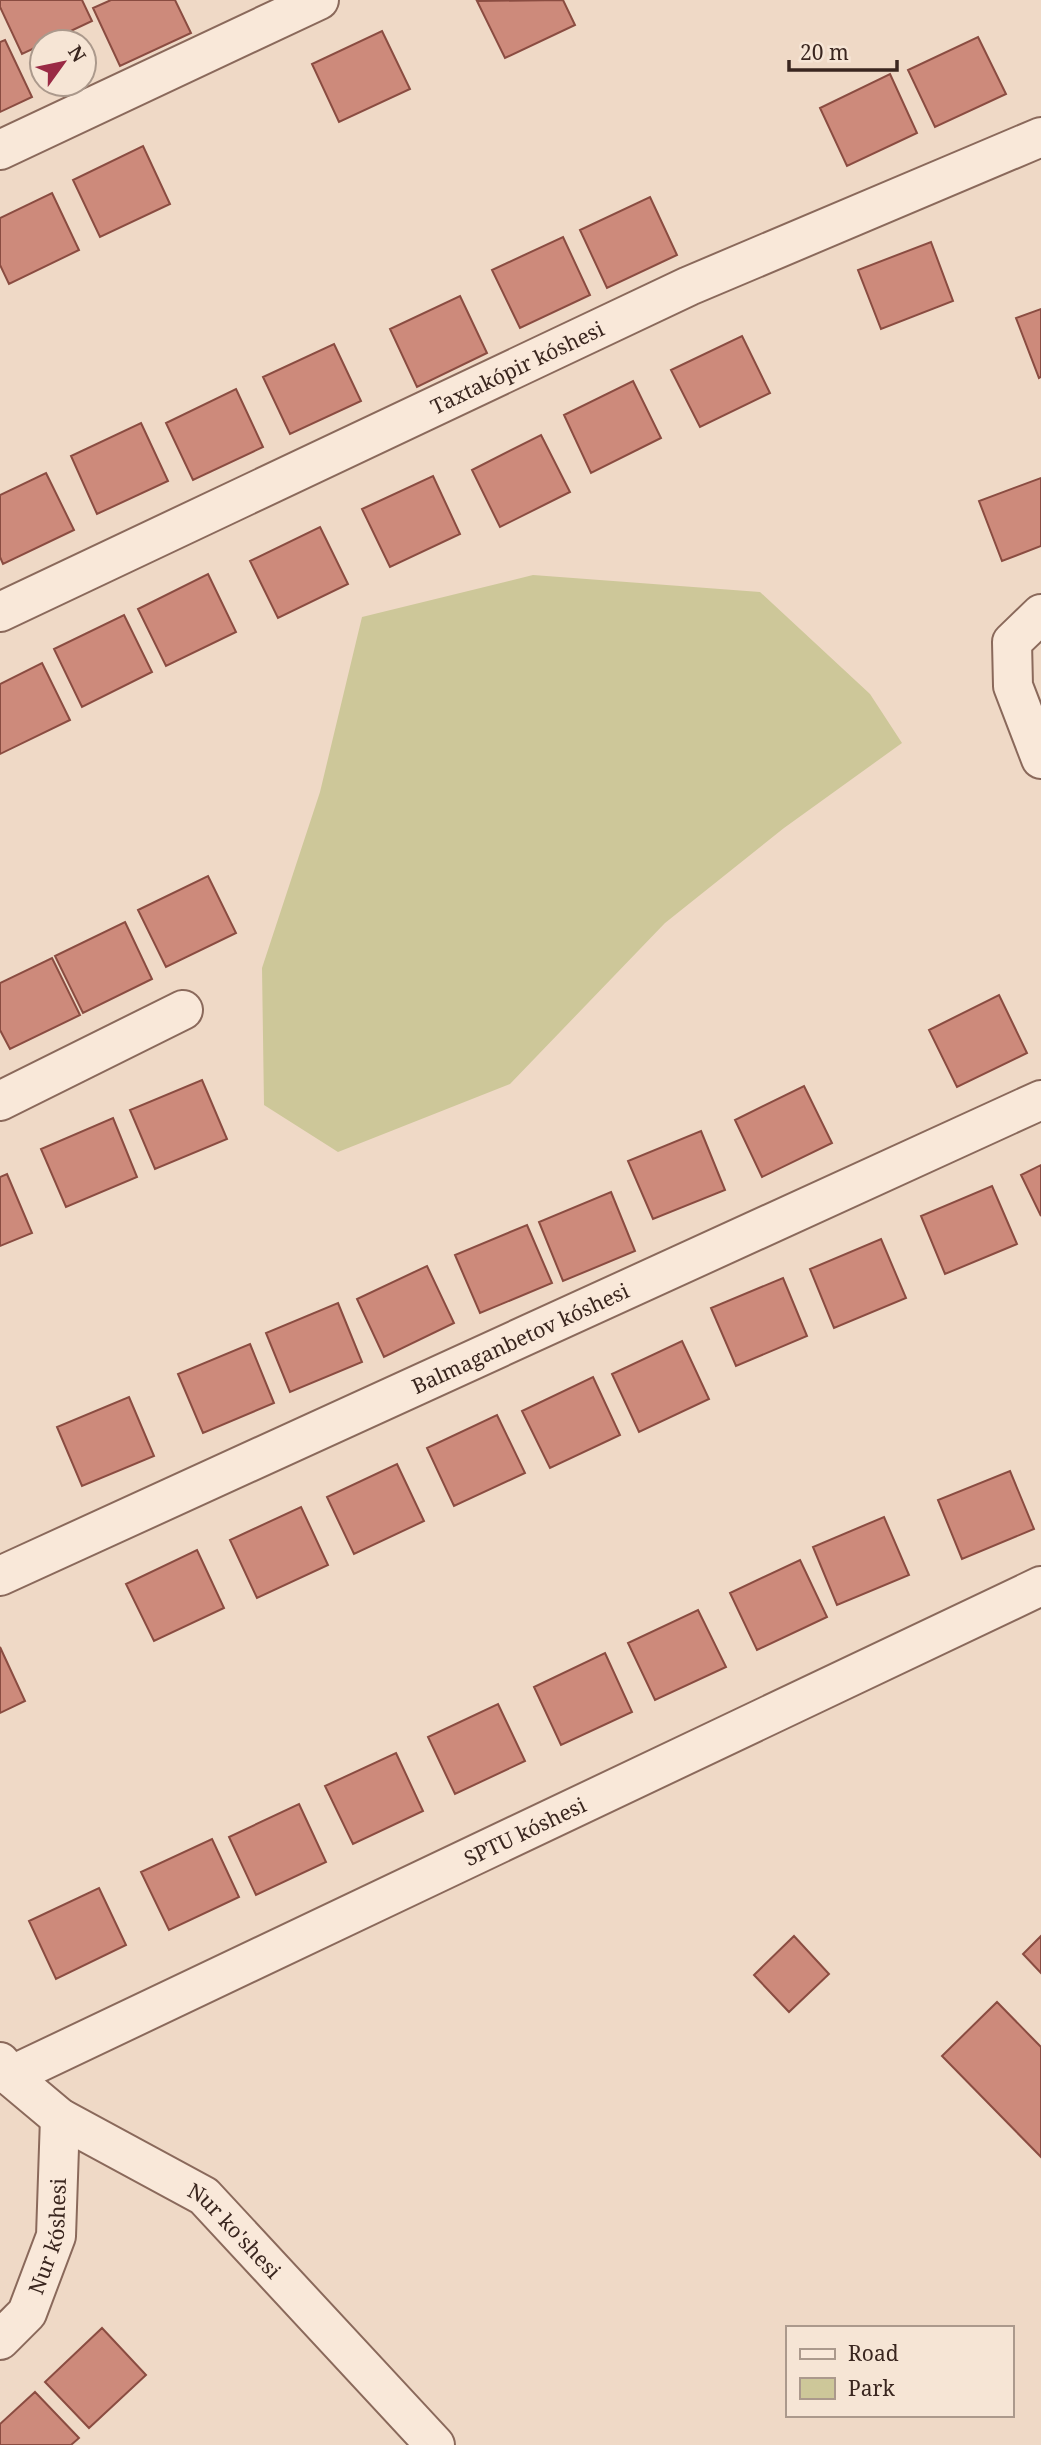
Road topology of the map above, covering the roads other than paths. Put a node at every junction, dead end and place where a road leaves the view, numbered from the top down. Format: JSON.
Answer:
{"nodes":[{"id":1,"x":320,"y":0,"type":"edge"},
{"id":2,"x":1041,"y":137,"type":"edge"},
{"id":3,"x":0,"y":150,"type":"edge"},
{"id":4,"x":0,"y":612,"type":"edge"},
{"id":5,"x":1041,"y":614,"type":"edge"},
{"id":6,"x":1041,"y":759,"type":"edge"},
{"id":7,"x":184,"y":1010,"type":"dead end"},
{"id":8,"x":1041,"y":1100,"type":"edge"},
{"id":9,"x":0,"y":1101,"type":"edge"},
{"id":10,"x":0,"y":1576,"type":"edge"},
{"id":11,"x":1041,"y":1586,"type":"edge"},
{"id":12,"x":5,"y":2069,"type":"edge"},
{"id":13,"x":60,"y":2118,"type":"junction"},
{"id":14,"x":0,"y":2340,"type":"edge"},
{"id":15,"x":435,"y":2445,"type":"edge"}],
"edges":[{"from":1,"to":3,"type":"street"},
{"from":2,"to":4,"type":"street","name":"Taxtakópir kóshesi"},
{"from":5,"to":6,"type":"street"},
{"from":7,"to":9,"type":"street"},
{"from":8,"to":10,"type":"street","name":"Balmaganbetov kóshesi"},
{"from":11,"to":12,"type":"street","name":"SPTU kóshesi"},
{"from":12,"to":13,"type":"street","name":"Nur ko'shesi"},
{"from":13,"to":14,"type":"street","name":"Nur kóshesi"},
{"from":13,"to":15,"type":"street","name":"Nur ko'shesi"}]}
